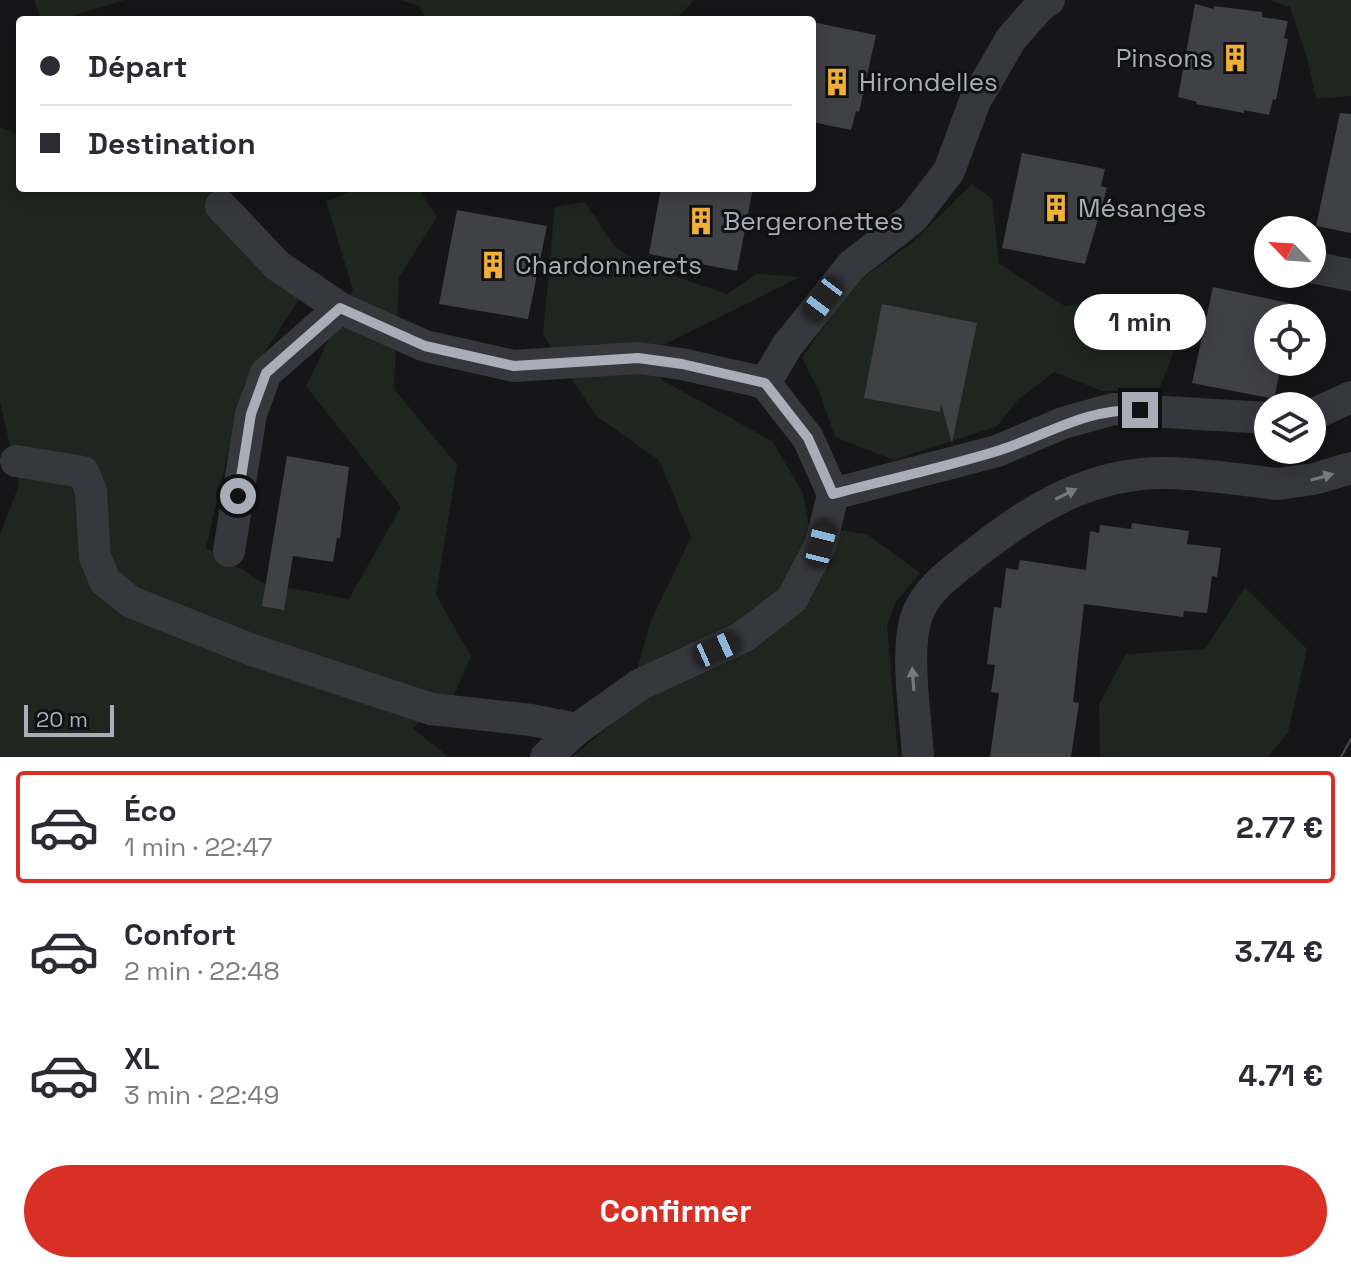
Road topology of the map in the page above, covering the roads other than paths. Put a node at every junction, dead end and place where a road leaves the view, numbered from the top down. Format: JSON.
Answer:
{"nodes":[{"id":1,"x":1049,"y":0,"type":"edge"},
{"id":2,"x":221,"y":206,"type":"dead end"},
{"id":3,"x":1326,"y":270,"type":"edge"},
{"id":4,"x":1351,"y":275,"type":"edge"},
{"id":5,"x":340,"y":308,"type":"junction"},
{"id":6,"x":765,"y":383,"type":"junction"},
{"id":7,"x":1351,"y":397,"type":"edge"},
{"id":8,"x":1326,"y":409,"type":"edge"},
{"id":9,"x":1254,"y":417,"type":"edge"},
{"id":10,"x":16,"y":461,"type":"dead end"},
{"id":11,"x":1351,"y":468,"type":"edge"},
{"id":12,"x":833,"y":494,"type":"junction"},
{"id":13,"x":229,"y":551,"type":"dead end"},
{"id":14,"x":577,"y":729,"type":"junction"},
{"id":15,"x":546,"y":757,"type":"edge"},
{"id":16,"x":918,"y":757,"type":"edge"}],
"edges":[{"from":1,"to":6,"type":"street"},
{"from":2,"to":5,"type":"street"},
{"from":3,"to":4,"type":"street"},
{"from":5,"to":6,"type":"street"},
{"from":5,"to":13,"type":"street"},
{"from":6,"to":12,"type":"street"},
{"from":7,"to":8,"type":"street"},
{"from":9,"to":12,"type":"street"},
{"from":10,"to":14,"type":"street"},
{"from":16,"to":11,"type":"street","one_way":true},
{"from":12,"to":14,"type":"street"},
{"from":14,"to":15,"type":"street"}]}
